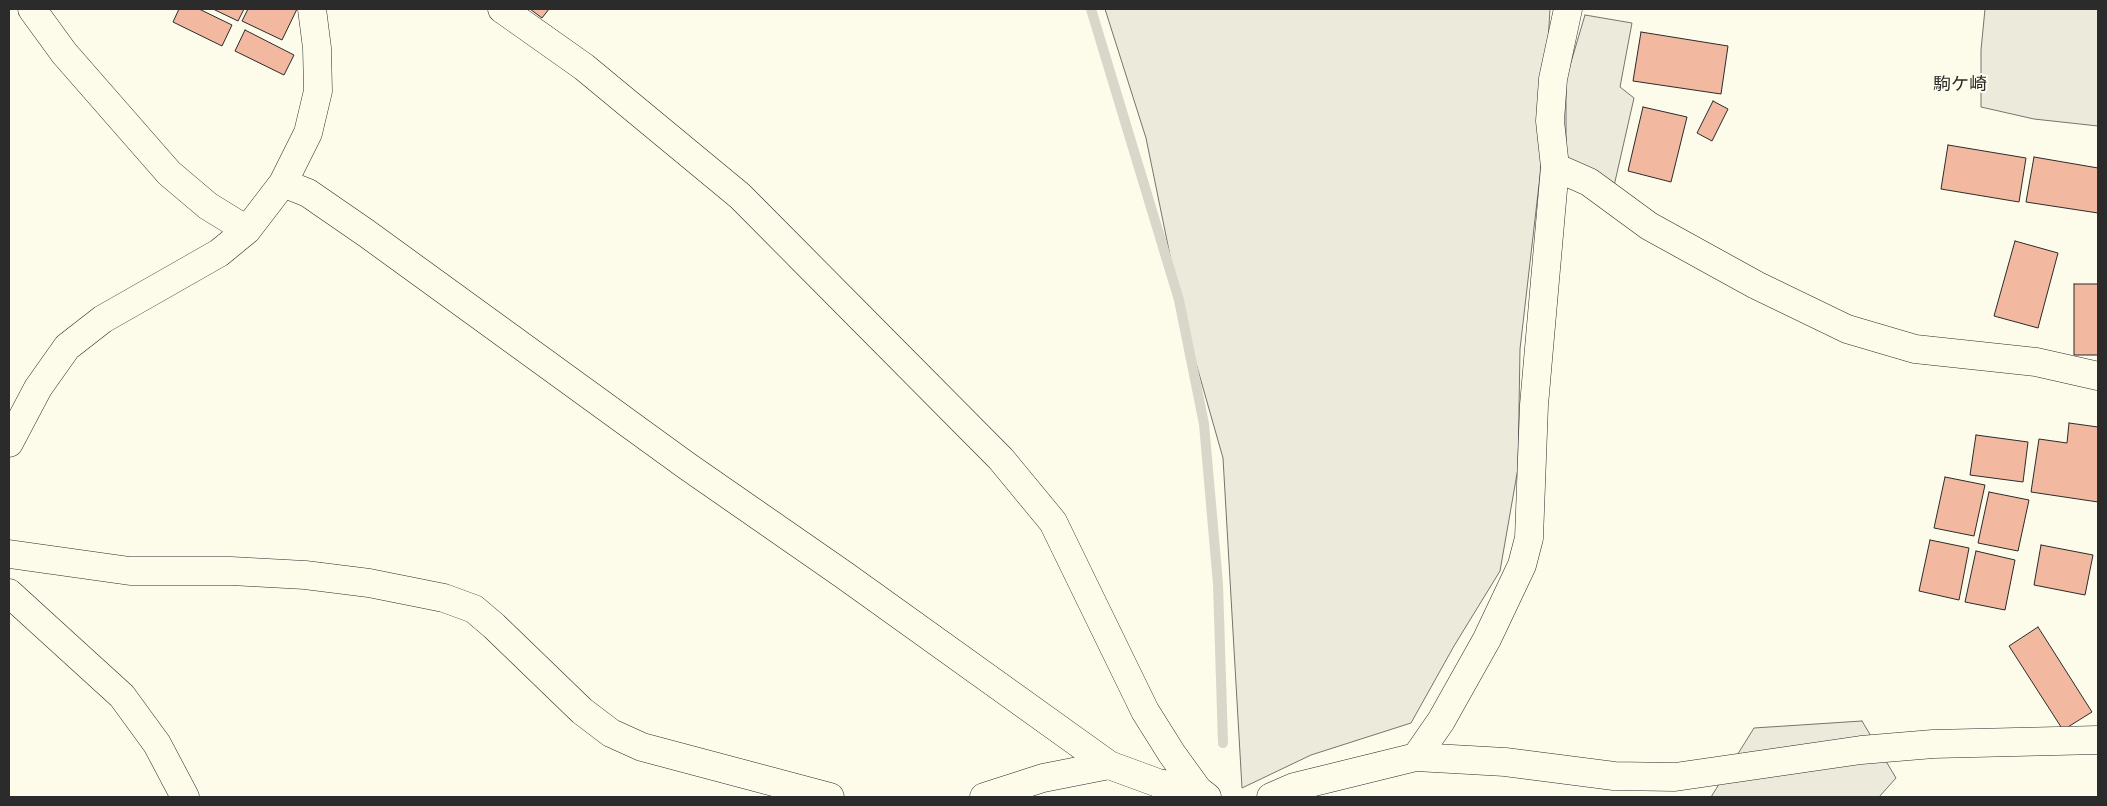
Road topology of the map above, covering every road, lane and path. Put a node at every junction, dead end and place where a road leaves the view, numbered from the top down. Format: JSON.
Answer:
{"nodes":[{"id":1,"x":32,"y":9,"type":"edge"},
{"id":2,"x":312,"y":9,"type":"edge"},
{"id":3,"x":502,"y":9,"type":"edge"},
{"id":4,"x":1568,"y":9,"type":"edge"},
{"id":5,"x":1555,"y":167,"type":"junction"},
{"id":6,"x":284,"y":184,"type":"junction"},
{"id":7,"x":247,"y":230,"type":"junction"},
{"id":8,"x":2098,"y":376,"type":"edge"},
{"id":9,"x":9,"y":443,"type":"edge"},
{"id":10,"x":9,"y":554,"type":"edge"},
{"id":11,"x":9,"y":593,"type":"edge"},
{"id":12,"x":2098,"y":740,"type":"edge"},
{"id":13,"x":1416,"y":757,"type":"junction"},
{"id":14,"x":1109,"y":765,"type":"junction"},
{"id":15,"x":1200,"y":795,"type":"edge"},
{"id":16,"x":185,"y":797,"type":"edge"},
{"id":17,"x":830,"y":797,"type":"edge"},
{"id":18,"x":984,"y":797,"type":"edge"},
{"id":19,"x":1270,"y":797,"type":"edge"}],
"edges":[{"from":1,"to":7,"type":"street"},
{"from":2,"to":6,"type":"street"},
{"from":3,"to":15,"type":"street"},
{"from":4,"to":5,"type":"street"},
{"from":5,"to":8,"type":"street"},
{"from":5,"to":13,"type":"street"},
{"from":6,"to":7,"type":"street"},
{"from":6,"to":14,"type":"street"},
{"from":7,"to":9,"type":"street"},
{"from":10,"to":17,"type":"street"},
{"from":11,"to":16,"type":"street"},
{"from":12,"to":13,"type":"street"},
{"from":13,"to":19,"type":"street"},
{"from":14,"to":15,"type":"street"},
{"from":14,"to":18,"type":"street"}]}
